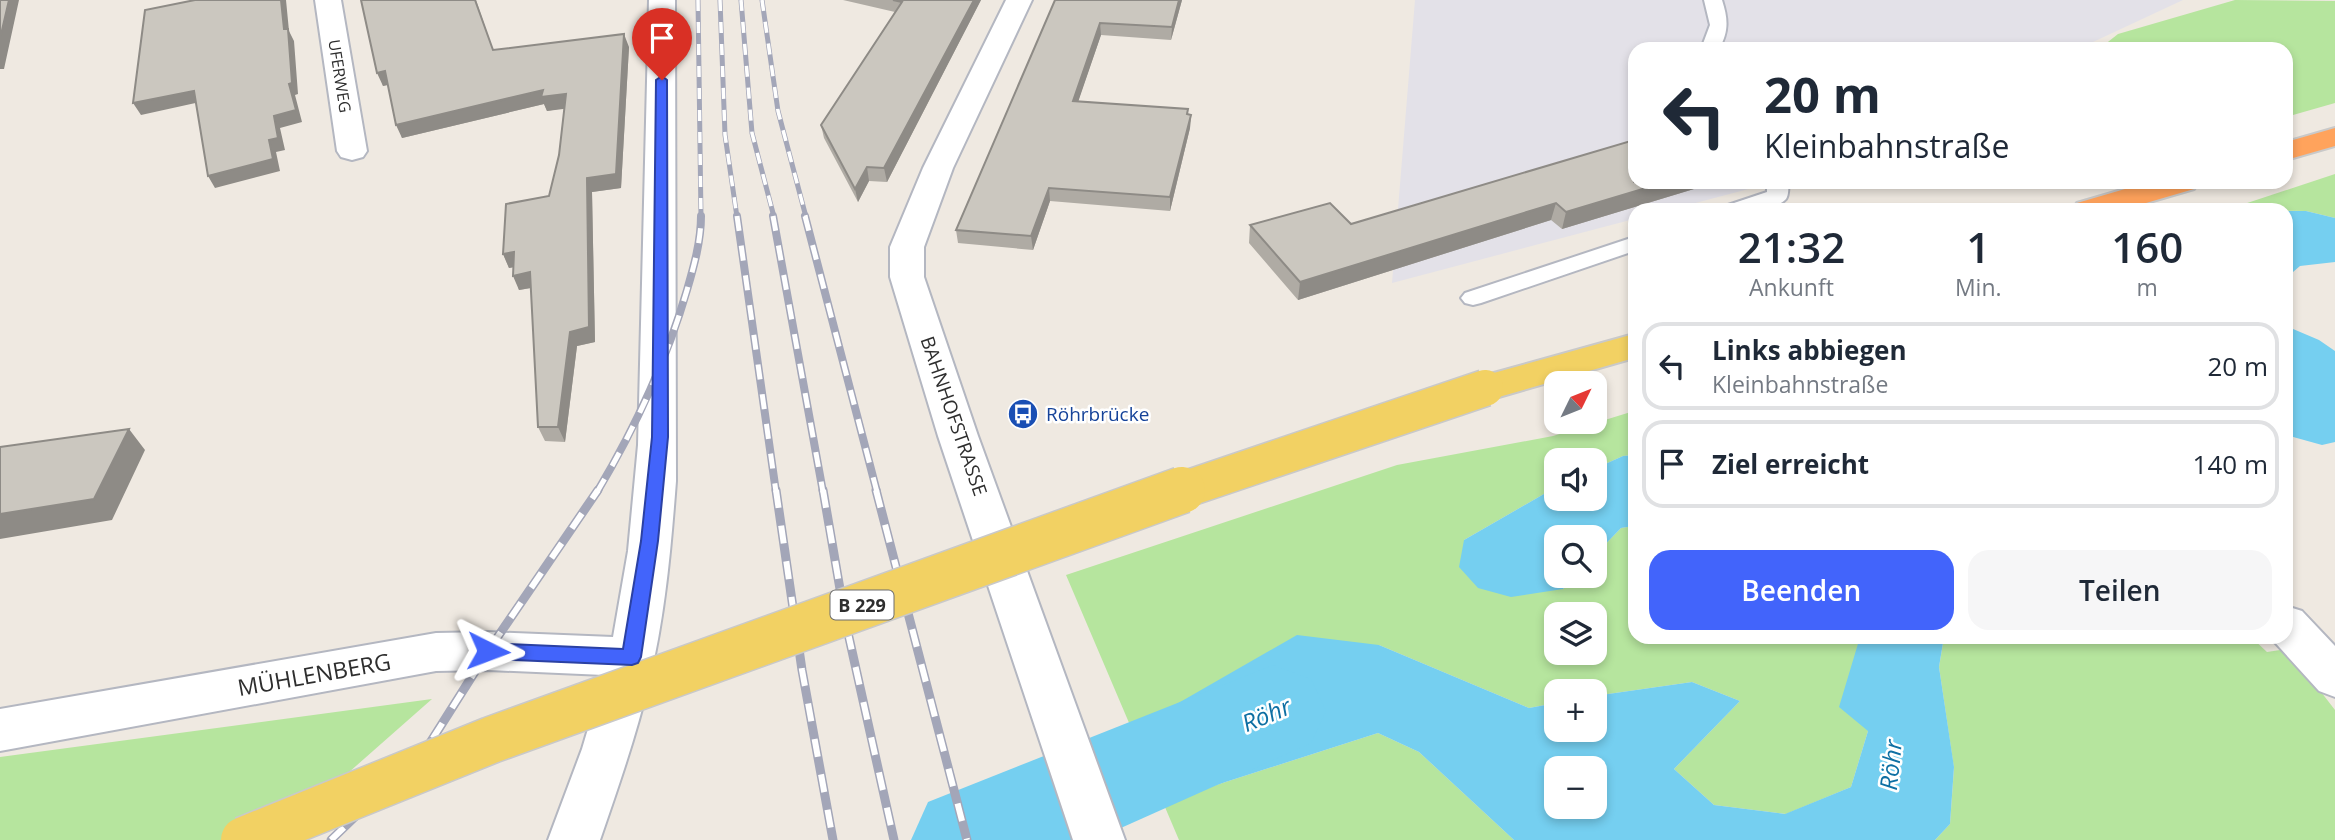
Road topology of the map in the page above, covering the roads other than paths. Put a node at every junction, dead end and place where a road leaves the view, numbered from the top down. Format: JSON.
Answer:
{"nodes":[{"id":1,"x":328,"y":0,"type":"edge"},
{"id":2,"x":662,"y":0,"type":"edge"},
{"id":3,"x":1018,"y":0,"type":"edge"},
{"id":4,"x":1713,"y":0,"type":"edge"},
{"id":5,"x":1714,"y":42,"type":"edge"},
{"id":6,"x":2335,"y":137,"type":"edge"},
{"id":7,"x":2293,"y":149,"type":"edge"},
{"id":8,"x":352,"y":151,"type":"dead end"},
{"id":9,"x":1778,"y":189,"type":"edge"},
{"id":10,"x":2159,"y":189,"type":"edge"},
{"id":11,"x":1756,"y":203,"type":"edge"},
{"id":12,"x":2112,"y":203,"type":"edge"},
{"id":13,"x":1628,"y":246,"type":"edge"},
{"id":14,"x":1472,"y":298,"type":"dead end"},
{"id":15,"x":1628,"y":348,"type":"edge"},
{"id":16,"x":2293,"y":632,"type":"edge"},
{"id":17,"x":632,"y":657,"type":"junction"},
{"id":18,"x":2335,"y":677,"type":"edge"},
{"id":19,"x":0,"y":730,"type":"edge"},
{"id":20,"x":244,"y":840,"type":"edge"},
{"id":21,"x":574,"y":840,"type":"edge"},
{"id":22,"x":1099,"y":840,"type":"edge"}],
"edges":[{"from":1,"to":8,"type":"street","name":"UFERWEG"},
{"from":2,"to":17,"type":"street"},
{"from":3,"to":22,"type":"street","name":"BAHNHOFSTRASSE"},
{"from":4,"to":5,"type":"lane"},
{"from":6,"to":7,"type":"highway"},
{"from":9,"to":11,"type":"lane"},
{"from":10,"to":12,"type":"highway"},
{"from":13,"to":14,"type":"lane"},
{"from":15,"to":20,"type":"main road","number":"B 229","bridge":true},
{"from":16,"to":18,"type":"street"},
{"from":17,"to":19,"type":"street","name":"MÜHLENBERG"},
{"from":17,"to":21,"type":"street"}]}
